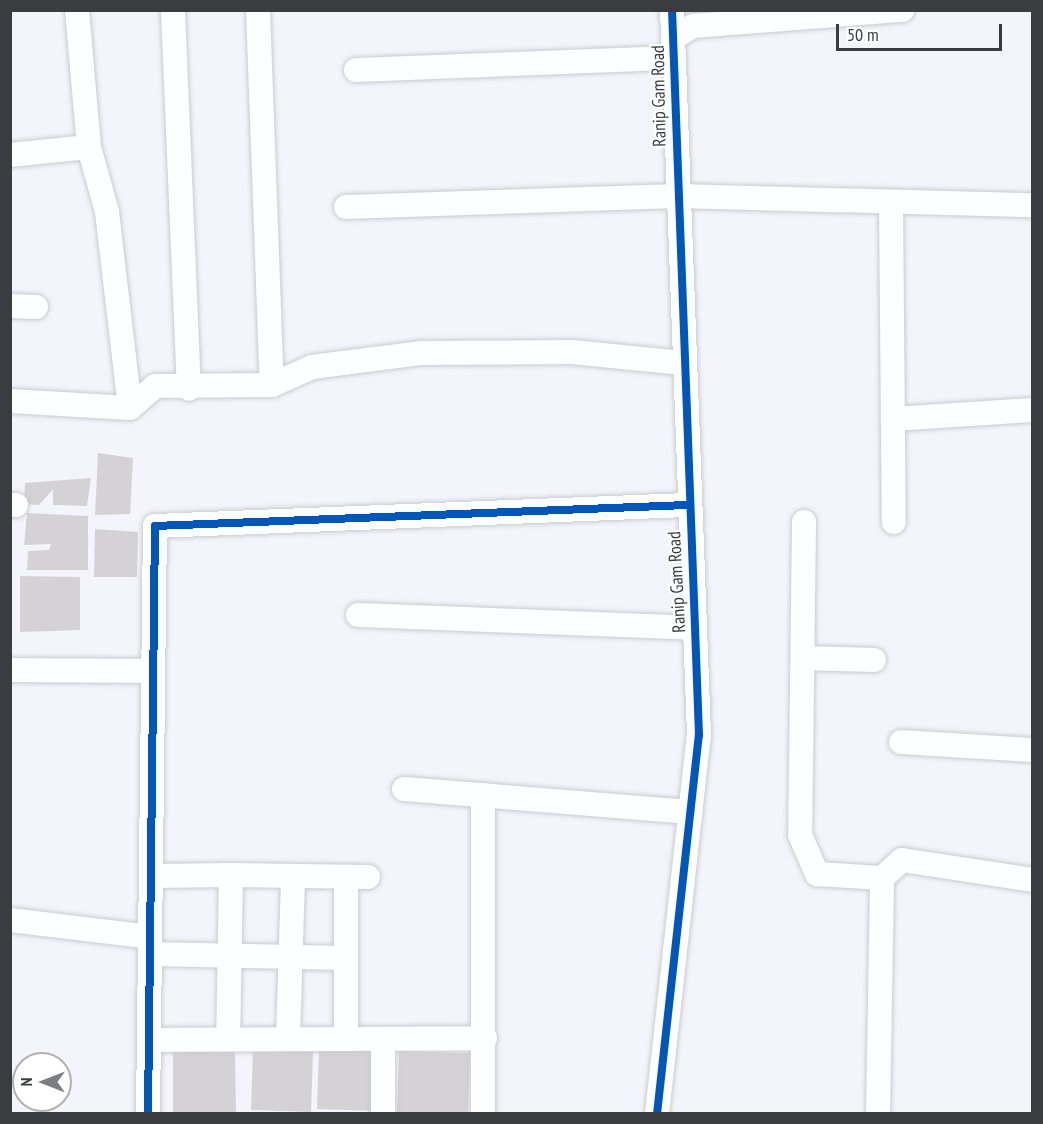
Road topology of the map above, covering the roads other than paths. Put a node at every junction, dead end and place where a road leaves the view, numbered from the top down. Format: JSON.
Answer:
{"nodes":[{"id":1,"x":77,"y":10,"type":"edge"},
{"id":2,"x":173,"y":10,"type":"edge"},
{"id":3,"x":258,"y":10,"type":"edge"},
{"id":4,"x":672,"y":10,"type":"edge"},
{"id":5,"x":902,"y":10,"type":"edge"},
{"id":6,"x":673,"y":48,"type":"junction"},
{"id":7,"x":356,"y":70,"type":"dead end"},
{"id":8,"x":89,"y":147,"type":"junction"},
{"id":9,"x":10,"y":155,"type":"edge"},
{"id":10,"x":677,"y":196,"type":"junction"},
{"id":11,"x":891,"y":202,"type":"junction"},
{"id":12,"x":1032,"y":206,"type":"edge"},
{"id":13,"x":346,"y":207,"type":"dead end"},
{"id":14,"x":10,"y":306,"type":"edge"},
{"id":15,"x":36,"y":307,"type":"dead end"},
{"id":16,"x":682,"y":363,"type":"junction"},
{"id":17,"x":272,"y":385,"type":"junction"},
{"id":18,"x":189,"y":389,"type":"junction"},
{"id":19,"x":10,"y":401,"type":"edge"},
{"id":20,"x":130,"y":408,"type":"junction"},
{"id":21,"x":1032,"y":410,"type":"edge"},
{"id":22,"x":893,"y":419,"type":"junction"},
{"id":23,"x":688,"y":505,"type":"junction"},
{"id":24,"x":804,"y":522,"type":"dead end"},
{"id":25,"x":894,"y":522,"type":"dead end"},
{"id":26,"x":358,"y":615,"type":"dead end"},
{"id":27,"x":694,"y":628,"type":"junction"},
{"id":28,"x":803,"y":658,"type":"junction"},
{"id":29,"x":874,"y":660,"type":"dead end"},
{"id":30,"x":10,"y":670,"type":"edge"},
{"id":31,"x":153,"y":671,"type":"junction"},
{"id":32,"x":901,"y":742,"type":"dead end"},
{"id":33,"x":1032,"y":750,"type":"edge"},
{"id":34,"x":404,"y":789,"type":"dead end"},
{"id":35,"x":483,"y":795,"type":"junction"},
{"id":36,"x":690,"y":813,"type":"junction"},
{"id":37,"x":231,"y":875,"type":"junction"},
{"id":38,"x":151,"y":876,"type":"junction"},
{"id":39,"x":293,"y":876,"type":"junction"},
{"id":40,"x":882,"y":878,"type":"junction"},
{"id":41,"x":1032,"y":880,"type":"edge"},
{"id":42,"x":10,"y":920,"type":"edge"},
{"id":43,"x":150,"y":945,"type":"junction"},
{"id":44,"x":228,"y":956,"type":"junction"},
{"id":45,"x":288,"y":957,"type":"junction"},
{"id":46,"x":344,"y":958,"type":"junction"},
{"id":47,"x":485,"y":1038,"type":"junction"},
{"id":48,"x":228,"y":1039,"type":"junction"},
{"id":49,"x":288,"y":1039,"type":"junction"},
{"id":50,"x":346,"y":1039,"type":"junction"},
{"id":51,"x":383,"y":1039,"type":"junction"},
{"id":52,"x":149,"y":1040,"type":"junction"},
{"id":53,"x":148,"y":1113,"type":"edge"},
{"id":54,"x":383,"y":1113,"type":"edge"},
{"id":55,"x":483,"y":1113,"type":"edge"},
{"id":56,"x":657,"y":1113,"type":"edge"},
{"id":57,"x":878,"y":1113,"type":"edge"}],
"edges":[{"from":1,"to":8,"type":"street"},
{"from":2,"to":18,"type":"street"},
{"from":3,"to":17,"type":"street"},
{"from":4,"to":6,"type":"street","name":"Ranip Gam Road"},
{"from":5,"to":6,"type":"street"},
{"from":6,"to":7,"type":"street"},
{"from":6,"to":10,"type":"street","name":"Ranip Gam Road"},
{"from":8,"to":9,"type":"street"},
{"from":8,"to":20,"type":"street"},
{"from":10,"to":11,"type":"street"},
{"from":10,"to":13,"type":"street"},
{"from":10,"to":16,"type":"street","name":"Ranip Gam Road"},
{"from":11,"to":12,"type":"street"},
{"from":11,"to":22,"type":"street"},
{"from":14,"to":15,"type":"street"},
{"from":16,"to":17,"type":"street"},
{"from":16,"to":23,"type":"street","name":"Ranip Gam Road"},
{"from":17,"to":18,"type":"street"},
{"from":18,"to":20,"type":"street"},
{"from":19,"to":20,"type":"street"},
{"from":21,"to":22,"type":"street"},
{"from":22,"to":25,"type":"street"},
{"from":23,"to":27,"type":"street","name":"Ranip Gam Road"},
{"from":23,"to":31,"type":"street"},
{"from":24,"to":28,"type":"street"},
{"from":26,"to":27,"type":"street"},
{"from":27,"to":36,"type":"street","name":"Ranip Gam Road"},
{"from":28,"to":29,"type":"street"},
{"from":28,"to":40,"type":"street"},
{"from":30,"to":31,"type":"street"},
{"from":31,"to":38,"type":"street"},
{"from":32,"to":33,"type":"street"},
{"from":34,"to":35,"type":"street"},
{"from":35,"to":36,"type":"street"},
{"from":35,"to":47,"type":"street"},
{"from":36,"to":56,"type":"street","name":"Ranip Gam Road"},
{"from":37,"to":38,"type":"street"},
{"from":37,"to":39,"type":"street"},
{"from":37,"to":44,"type":"street"},
{"from":38,"to":43,"type":"street"},
{"from":39,"to":45,"type":"street"},
{"from":39,"to":46,"type":"street"},
{"from":40,"to":41,"type":"street"},
{"from":40,"to":57,"type":"street"},
{"from":42,"to":43,"type":"street"},
{"from":43,"to":44,"type":"street"},
{"from":43,"to":52,"type":"street"},
{"from":44,"to":45,"type":"street"},
{"from":44,"to":48,"type":"street"},
{"from":45,"to":46,"type":"street"},
{"from":45,"to":49,"type":"street"},
{"from":46,"to":50,"type":"street"},
{"from":47,"to":51,"type":"street"},
{"from":47,"to":55,"type":"street"},
{"from":48,"to":49,"type":"street"},
{"from":48,"to":52,"type":"street"},
{"from":49,"to":50,"type":"street"},
{"from":50,"to":51,"type":"street"},
{"from":51,"to":54,"type":"street"},
{"from":52,"to":53,"type":"street"}]}
